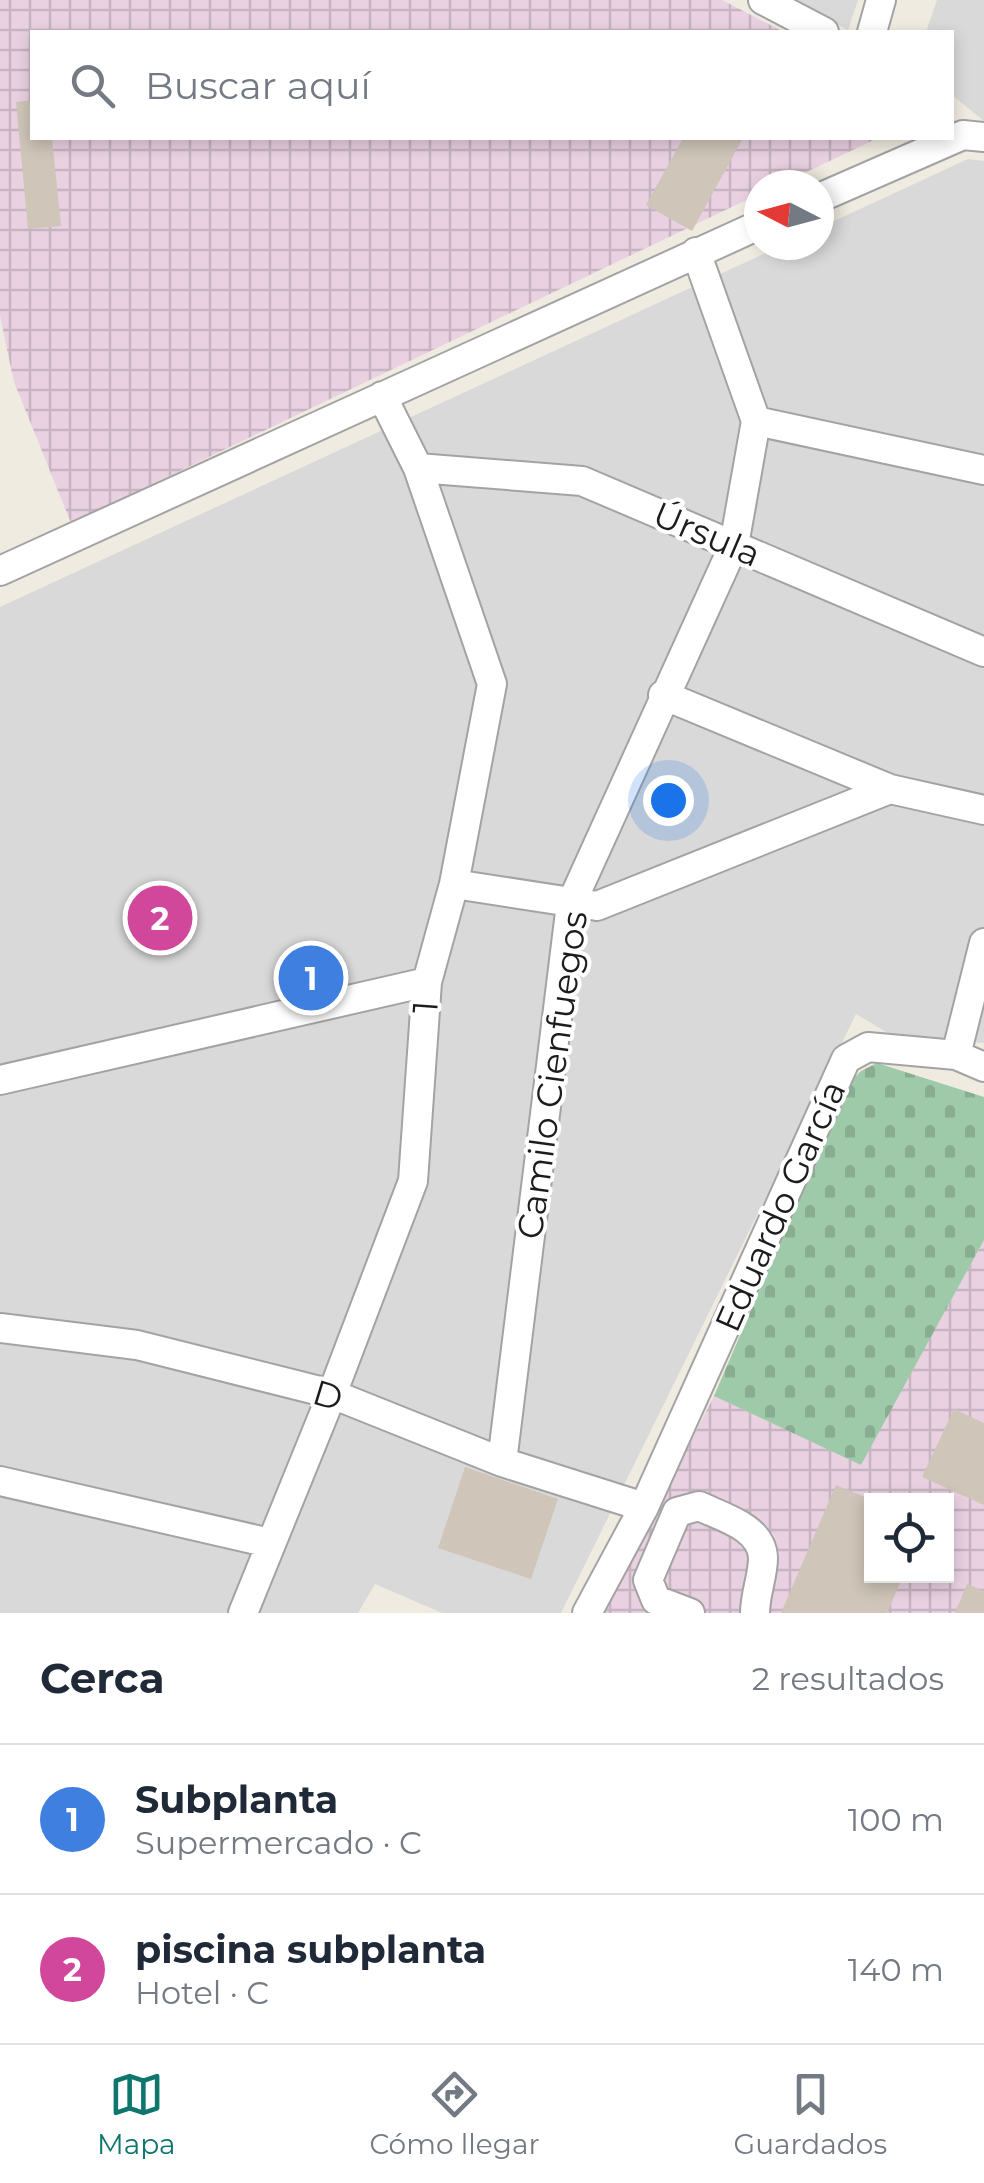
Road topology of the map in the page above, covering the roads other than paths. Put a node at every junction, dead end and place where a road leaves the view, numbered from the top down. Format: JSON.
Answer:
{"nodes":[{"id":1,"x":763,"y":0,"type":"edge"},
{"id":2,"x":881,"y":0,"type":"edge"},
{"id":3,"x":820,"y":30,"type":"edge"},
{"id":4,"x":873,"y":30,"type":"edge"},
{"id":5,"x":950,"y":140,"type":"edge"},
{"id":6,"x":834,"y":191,"type":"edge"},
{"id":7,"x":744,"y":231,"type":"edge"},
{"id":8,"x":696,"y":252,"type":"junction"},
{"id":9,"x":382,"y":396,"type":"junction"},
{"id":10,"x":756,"y":421,"type":"junction"},
{"id":11,"x":418,"y":468,"type":"junction"},
{"id":12,"x":984,"y":470,"type":"edge"},
{"id":13,"x":734,"y":545,"type":"junction"},
{"id":14,"x":0,"y":571,"type":"edge"},
{"id":15,"x":984,"y":652,"type":"edge"},
{"id":16,"x":663,"y":695,"type":"junction"},
{"id":17,"x":890,"y":789,"type":"junction"},
{"id":18,"x":984,"y":810,"type":"edge"},
{"id":19,"x":454,"y":884,"type":"junction"},
{"id":20,"x":571,"y":904,"type":"junction"},
{"id":21,"x":984,"y":943,"type":"edge"},
{"id":22,"x":427,"y":982,"type":"junction"},
{"id":23,"x":956,"y":1055,"type":"junction"},
{"id":24,"x":984,"y":1067,"type":"edge"},
{"id":25,"x":0,"y":1080,"type":"edge"},
{"id":26,"x":0,"y":1328,"type":"edge"},
{"id":27,"x":332,"y":1394,"type":"junction"},
{"id":28,"x":502,"y":1462,"type":"junction"},
{"id":29,"x":0,"y":1481,"type":"edge"},
{"id":30,"x":644,"y":1506,"type":"junction"},
{"id":31,"x":270,"y":1543,"type":"junction"},
{"id":32,"x":243,"y":1613,"type":"edge"},
{"id":33,"x":587,"y":1613,"type":"edge"},
{"id":34,"x":690,"y":1613,"type":"edge"},
{"id":35,"x":755,"y":1613,"type":"edge"}],
"edges":[{"from":1,"to":3,"type":"street"},
{"from":2,"to":4,"type":"street"},
{"from":5,"to":6,"type":"street"},
{"from":7,"to":8,"type":"street"},
{"from":8,"to":9,"type":"street"},
{"from":8,"to":10,"type":"street","name":"Camilo Cienfuegos"},
{"from":9,"to":11,"type":"street","name":"1"},
{"from":9,"to":14,"type":"street"},
{"from":10,"to":12,"type":"street"},
{"from":10,"to":13,"type":"street","name":"Camilo Cienfuegos"},
{"from":11,"to":13,"type":"street","name":"Úrsula"},
{"from":11,"to":19,"type":"street","name":"1"},
{"from":13,"to":15,"type":"street","name":"Úrsula"},
{"from":13,"to":16,"type":"street","name":"Camilo Cienfuegos"},
{"from":16,"to":17,"type":"street"},
{"from":16,"to":20,"type":"street","name":"Camilo Cienfuegos"},
{"from":17,"to":18,"type":"street"},
{"from":17,"to":20,"type":"street"},
{"from":19,"to":20,"type":"street"},
{"from":19,"to":22,"type":"street","name":"1"},
{"from":20,"to":28,"type":"street","name":"Camilo Cienfuegos"},
{"from":21,"to":23,"type":"street"},
{"from":22,"to":25,"type":"street"},
{"from":22,"to":27,"type":"street","name":"1"},
{"from":23,"to":24,"type":"street","name":"Eduardo García"},
{"from":23,"to":30,"type":"street","name":"Eduardo García"},
{"from":26,"to":27,"type":"street","name":"D"},
{"from":27,"to":28,"type":"street","name":"D"},
{"from":27,"to":31,"type":"street","name":"1"},
{"from":28,"to":30,"type":"street","name":"D"},
{"from":29,"to":31,"type":"street"},
{"from":30,"to":33,"type":"street","name":"Eduardo García"},
{"from":31,"to":32,"type":"street","name":"1"},
{"from":34,"to":35,"type":"street"}]}
